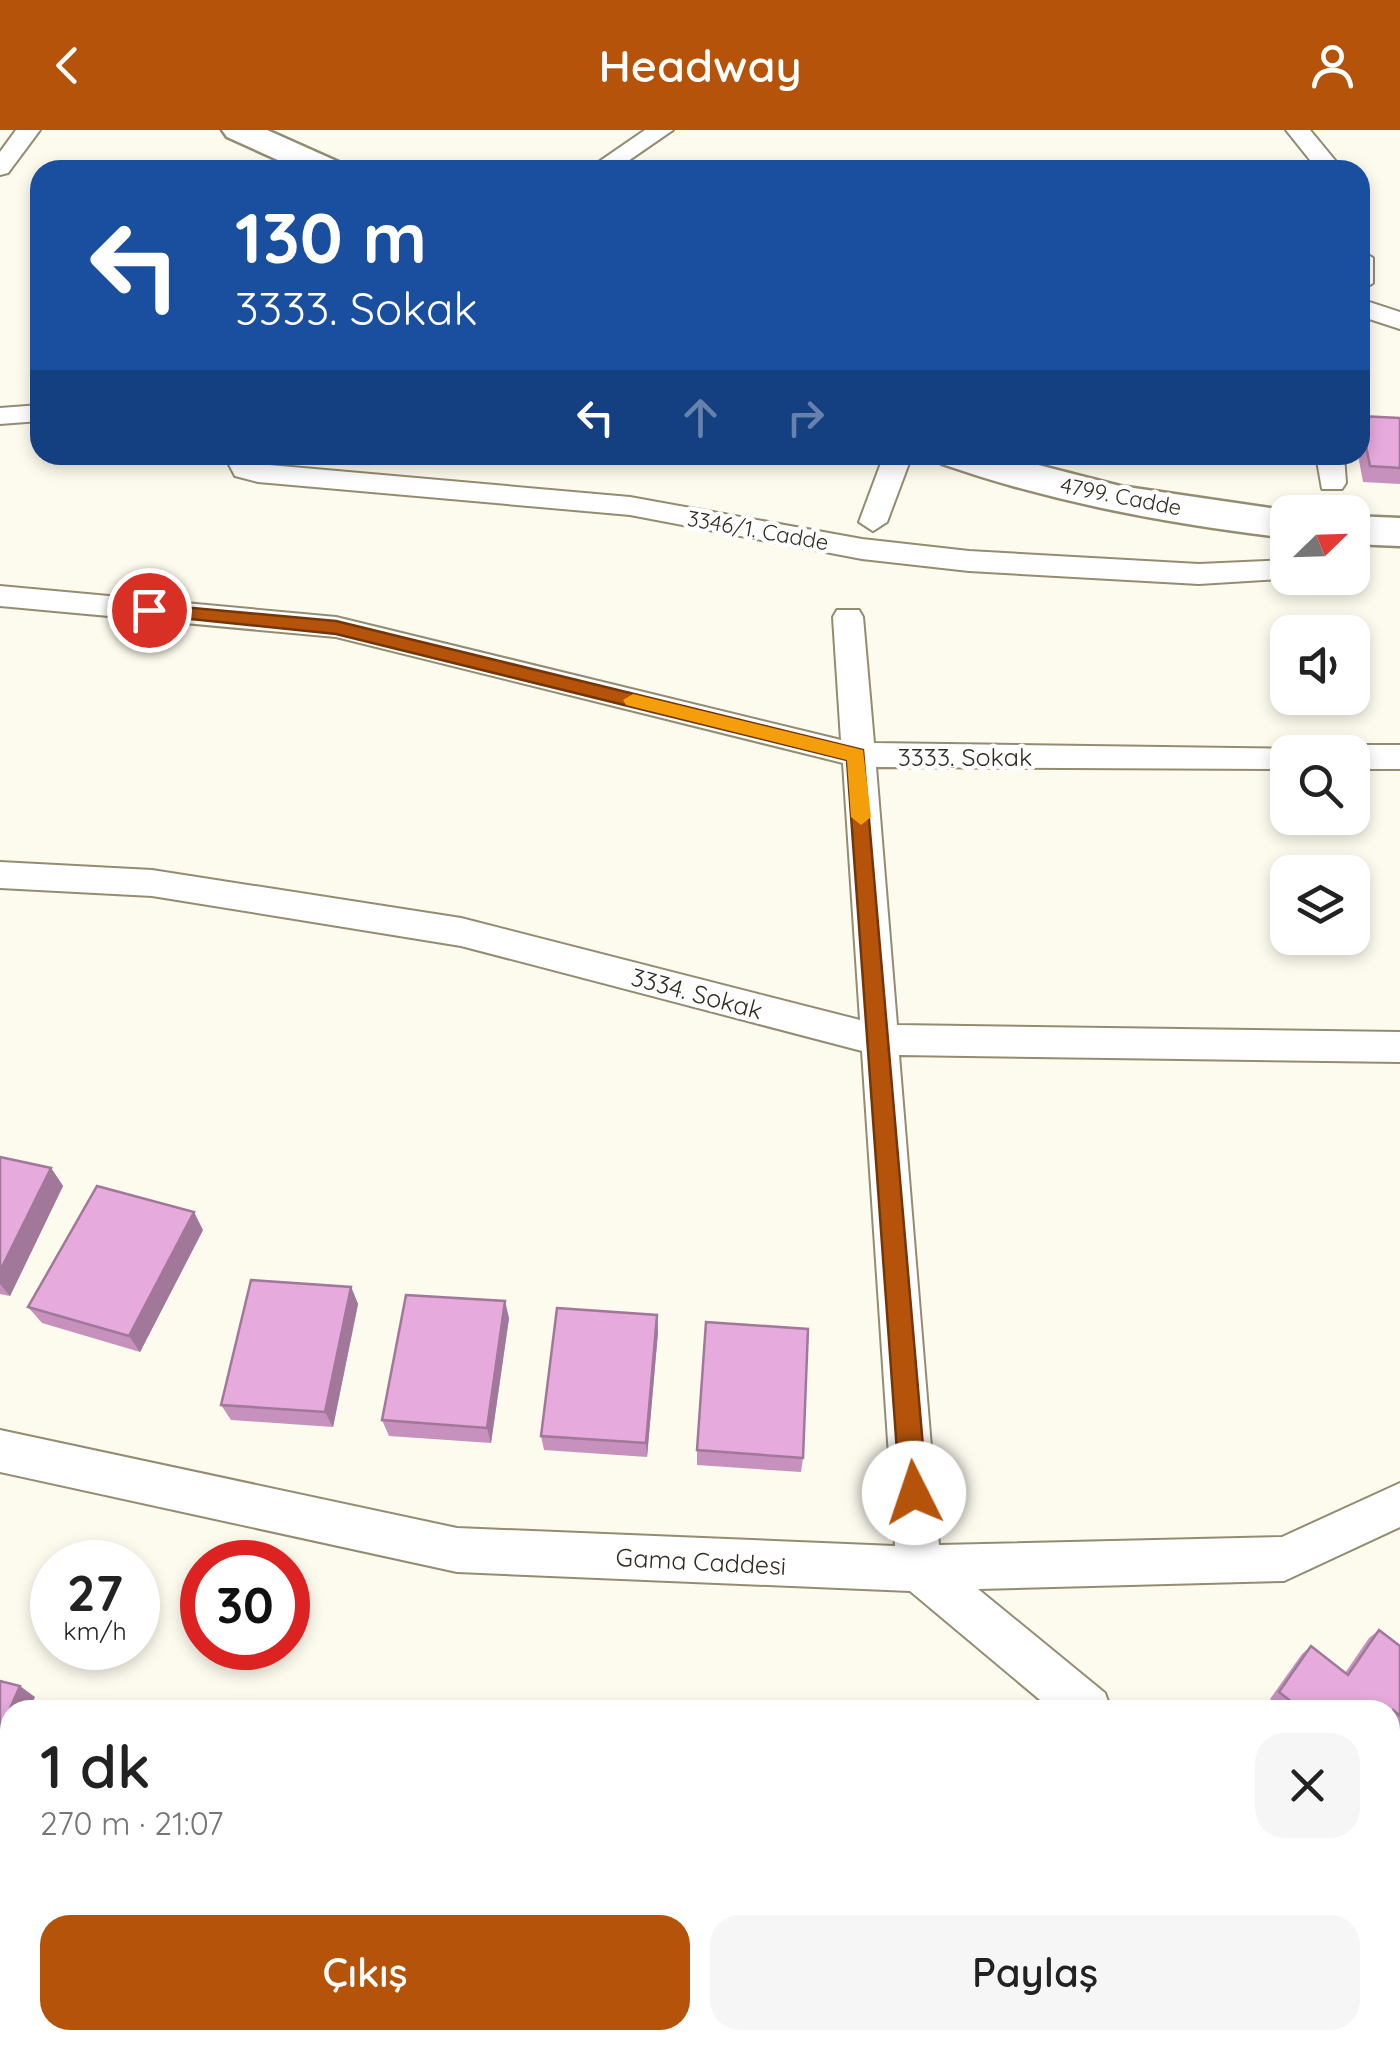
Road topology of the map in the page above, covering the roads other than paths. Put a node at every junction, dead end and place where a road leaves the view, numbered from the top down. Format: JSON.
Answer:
{"nodes":[{"id":1,"x":28,"y":130,"type":"edge"},
{"id":2,"x":239,"y":130,"type":"edge"},
{"id":3,"x":662,"y":130,"type":"edge"},
{"id":4,"x":1298,"y":130,"type":"edge"},
{"id":5,"x":306,"y":160,"type":"edge"},
{"id":6,"x":615,"y":160,"type":"edge"},
{"id":7,"x":1323,"y":160,"type":"edge"},
{"id":8,"x":0,"y":168,"type":"edge"},
{"id":9,"x":1370,"y":310,"type":"edge"},
{"id":10,"x":1400,"y":321,"type":"edge"},
{"id":11,"x":30,"y":414,"type":"edge"},
{"id":12,"x":0,"y":416,"type":"edge"},
{"id":13,"x":243,"y":465,"type":"edge"},
{"id":14,"x":894,"y":465,"type":"edge"},
{"id":15,"x":991,"y":465,"type":"edge"},
{"id":16,"x":1270,"y":521,"type":"edge"},
{"id":17,"x":874,"y":522,"type":"dead end"},
{"id":18,"x":1370,"y":531,"type":"edge"},
{"id":19,"x":1400,"y":532,"type":"edge"},
{"id":20,"x":1270,"y":570,"type":"edge"},
{"id":21,"x":0,"y":596,"type":"edge"},
{"id":22,"x":848,"y":617,"type":"dead end"},
{"id":23,"x":856,"y":755,"type":"junction"},
{"id":24,"x":1270,"y":757,"type":"edge"},
{"id":25,"x":1370,"y":757,"type":"edge"},
{"id":26,"x":1400,"y":758,"type":"edge"},
{"id":27,"x":0,"y":875,"type":"edge"},
{"id":28,"x":878,"y":1040,"type":"junction"},
{"id":29,"x":1400,"y":1047,"type":"edge"},
{"id":30,"x":0,"y":1451,"type":"edge"},
{"id":31,"x":1400,"y":1504,"type":"edge"},
{"id":32,"x":920,"y":1568,"type":"junction"},
{"id":33,"x":1076,"y":1700,"type":"edge"}],
"edges":[{"from":1,"to":8,"type":"street"},
{"from":2,"to":5,"type":"street"},
{"from":3,"to":6,"type":"street"},
{"from":4,"to":7,"type":"street"},
{"from":9,"to":10,"type":"street"},
{"from":11,"to":12,"type":"street"},
{"from":13,"to":20,"type":"street","name":"3346/1. Cadde"},
{"from":14,"to":17,"type":"street"},
{"from":15,"to":16,"type":"street","name":"4799. Cadde"},
{"from":18,"to":19,"type":"street"},
{"from":21,"to":23,"type":"street","name":"3333. Sokak"},
{"from":22,"to":23,"type":"street"},
{"from":23,"to":24,"type":"street","name":"3333. Sokak"},
{"from":23,"to":28,"type":"street"},
{"from":25,"to":26,"type":"street"},
{"from":27,"to":28,"type":"street","name":"3334. Sokak"},
{"from":28,"to":29,"type":"street","name":"3334. Sokak"},
{"from":28,"to":32,"type":"street"},
{"from":30,"to":32,"type":"street","name":"Gama Caddesi"},
{"from":31,"to":32,"type":"street","name":"Gama Caddesi"},
{"from":32,"to":33,"type":"street"}]}
